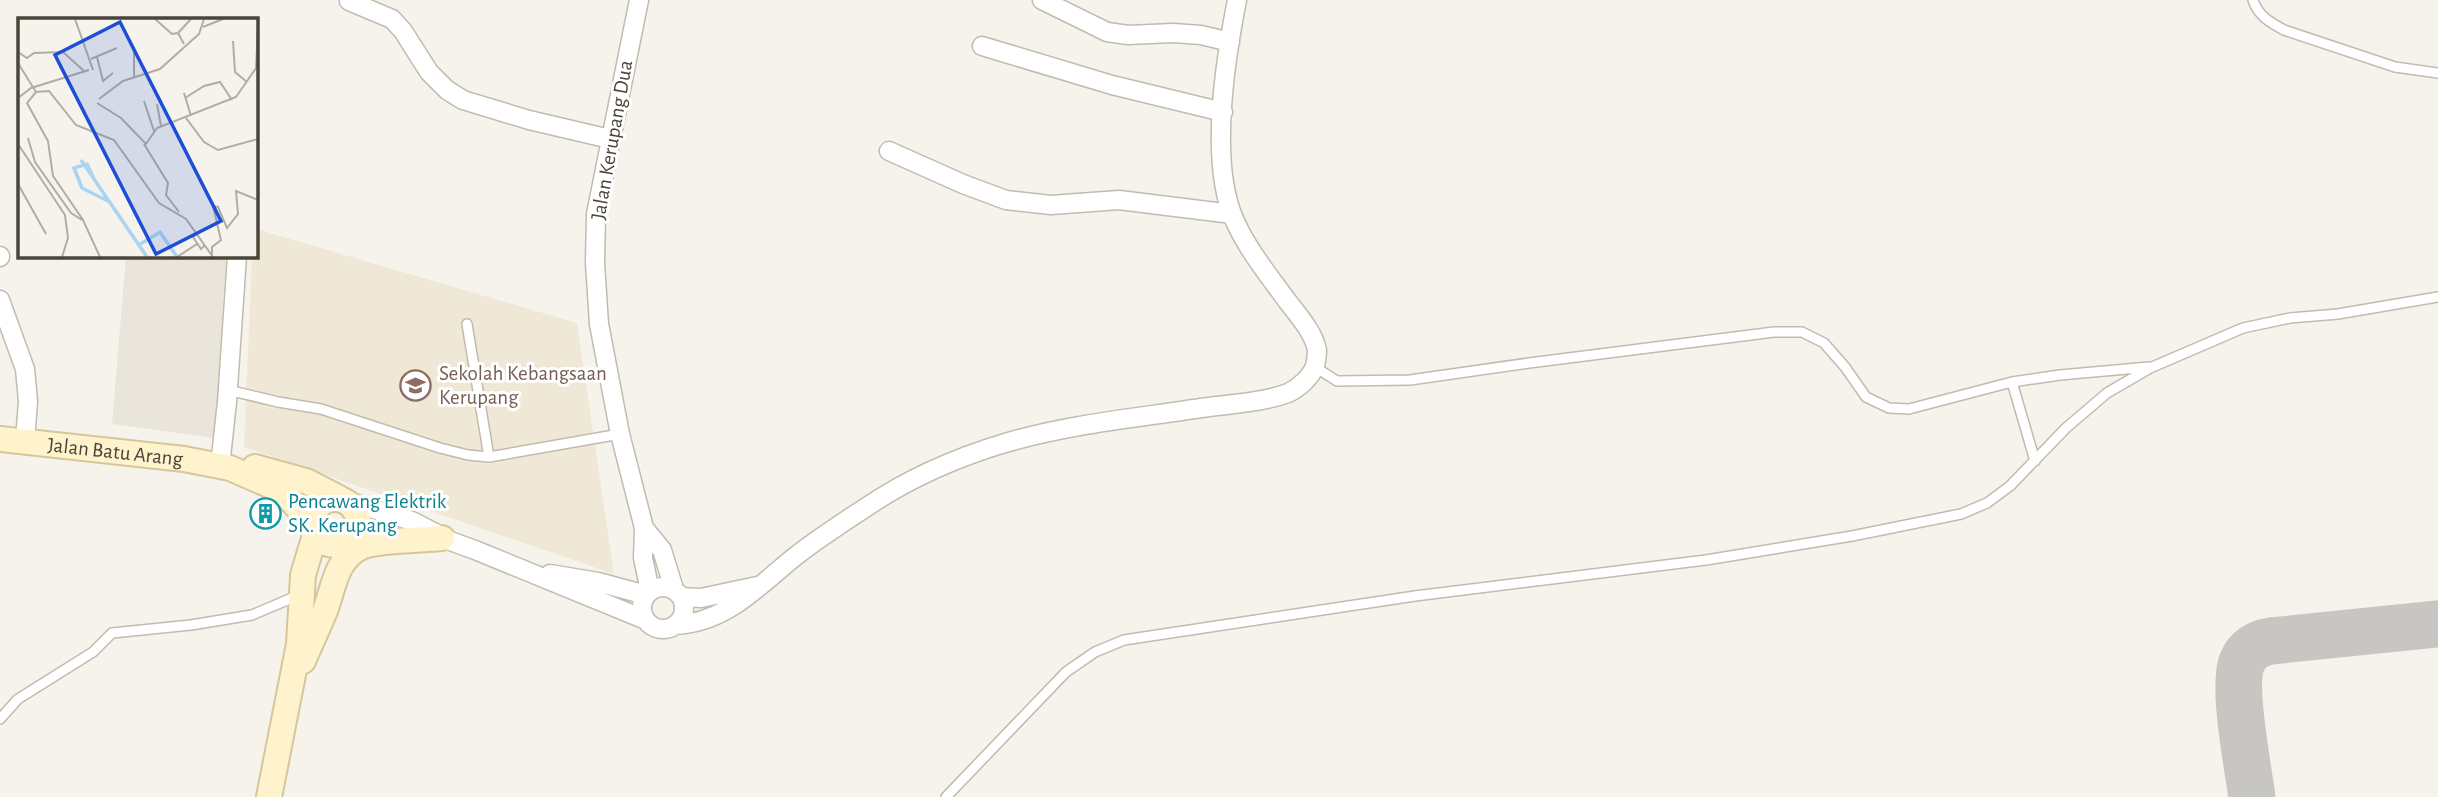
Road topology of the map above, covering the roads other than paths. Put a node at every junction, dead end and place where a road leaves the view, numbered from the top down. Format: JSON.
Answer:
{"nodes":[{"id":1,"x":639,"y":0,"type":"edge"},
{"id":2,"x":1042,"y":0,"type":"edge"},
{"id":3,"x":1237,"y":0,"type":"edge"},
{"id":4,"x":2253,"y":0,"type":"edge"},
{"id":5,"x":349,"y":1,"type":"edge"},
{"id":6,"x":1230,"y":42,"type":"junction"},
{"id":7,"x":982,"y":46,"type":"dead end"},
{"id":8,"x":2438,"y":73,"type":"edge"},
{"id":9,"x":1223,"y":113,"type":"junction"},
{"id":10,"x":610,"y":139,"type":"junction"},
{"id":11,"x":889,"y":151,"type":"dead end"},
{"id":12,"x":1232,"y":214,"type":"junction"},
{"id":13,"x":237,"y":257,"type":"edge"},
{"id":14,"x":2438,"y":297,"type":"edge"},
{"id":15,"x":0,"y":300,"type":"edge"},
{"id":16,"x":467,"y":324,"type":"dead end"},
{"id":17,"x":2155,"y":366,"type":"junction"},
{"id":18,"x":1315,"y":367,"type":"junction"},
{"id":19,"x":2012,"y":382,"type":"junction"},
{"id":20,"x":228,"y":390,"type":"junction"},
{"id":21,"x":620,"y":434,"type":"junction"},
{"id":22,"x":0,"y":439,"type":"edge"},
{"id":23,"x":25,"y":440,"type":"junction"},
{"id":24,"x":489,"y":457,"type":"junction"},
{"id":25,"x":2035,"y":461,"type":"junction"},
{"id":26,"x":225,"y":467,"type":"junction"},
{"id":27,"x":342,"y":499,"type":"junction"},
{"id":28,"x":291,"y":500,"type":"junction"},
{"id":29,"x":644,"y":528,"type":"junction"},
{"id":30,"x":314,"y":529,"type":"junction"},
{"id":31,"x":346,"y":541,"type":"junction"},
{"id":32,"x":449,"y":541,"type":"junction"},
{"id":33,"x":529,"y":573,"type":"junction"},
{"id":34,"x":765,"y":584,"type":"junction"},
{"id":35,"x":302,"y":585,"type":"junction"},
{"id":36,"x":648,"y":593,"type":"junction"},
{"id":37,"x":677,"y":593,"type":"junction"},
{"id":38,"x":646,"y":620,"type":"junction"},
{"id":39,"x":675,"y":625,"type":"junction"},
{"id":40,"x":299,"y":644,"type":"junction"},
{"id":41,"x":288,"y":697,"type":"junction"},
{"id":42,"x":0,"y":719,"type":"edge"},
{"id":43,"x":270,"y":797,"type":"edge"},
{"id":44,"x":946,"y":797,"type":"edge"}],
"edges":[{"from":1,"to":10,"type":"street","name":"Jalan Kerupang Dua"},
{"from":2,"to":6,"type":"street"},
{"from":3,"to":6,"type":"street"},
{"from":4,"to":8,"type":"lane"},
{"from":5,"to":10,"type":"street"},
{"from":6,"to":9,"type":"street"},
{"from":7,"to":9,"type":"street"},
{"from":9,"to":12,"type":"street"},
{"from":10,"to":21,"type":"street","name":"Jalan Kerupang Dua"},
{"from":11,"to":12,"type":"street"},
{"from":12,"to":18,"type":"street"},
{"from":13,"to":20,"type":"street"},
{"from":14,"to":17,"type":"lane"},
{"from":15,"to":23,"type":"street"},
{"from":16,"to":24,"type":"lane"},
{"from":17,"to":19,"type":"lane"},
{"from":17,"to":25,"type":"lane"},
{"from":18,"to":19,"type":"lane"},
{"from":18,"to":34,"type":"street"},
{"from":19,"to":25,"type":"lane"},
{"from":20,"to":24,"type":"lane"},
{"from":20,"to":26,"type":"street"},
{"from":21,"to":24,"type":"lane"},
{"from":21,"to":29,"type":"street","name":"Jalan Kerupang Dua"},
{"from":22,"to":23,"type":"main road","name":"Jalan Batu Arang"},
{"from":23,"to":26,"type":"main road","name":"Jalan Batu Arang"},
{"from":25,"to":44,"type":"lane"},
{"from":26,"to":27,"type":"main road"},
{"from":26,"to":28,"type":"main road"},
{"from":27,"to":30,"type":"main road"},
{"from":27,"to":31,"type":"main road"},
{"from":27,"to":32,"type":"street"},
{"from":28,"to":30,"type":"main road"},
{"from":28,"to":35,"type":"main road"},
{"from":29,"to":36,"type":"street","name":"Jalan Kerupang Dua"},
{"from":29,"to":37,"type":"street","name":"Jalan Kerupang Dua"},
{"from":30,"to":31,"type":"main road"},
{"from":30,"to":35,"type":"main road"},
{"from":31,"to":32,"type":"street"},
{"from":31,"to":40,"type":"main road"},
{"from":32,"to":33,"type":"street"},
{"from":32,"to":41,"type":"main road"},
{"from":33,"to":36,"type":"street"},
{"from":33,"to":38,"type":"street"},
{"from":34,"to":37,"type":"street"},
{"from":34,"to":39,"type":"street"},
{"from":35,"to":40,"type":"main road"},
{"from":35,"to":42,"type":"lane"},
{"from":36,"to":37,"type":"street"},
{"from":36,"to":38,"type":"street"},
{"from":37,"to":39,"type":"street"},
{"from":38,"to":39,"type":"street"},
{"from":40,"to":41,"type":"main road"},
{"from":41,"to":43,"type":"main road"}]}
